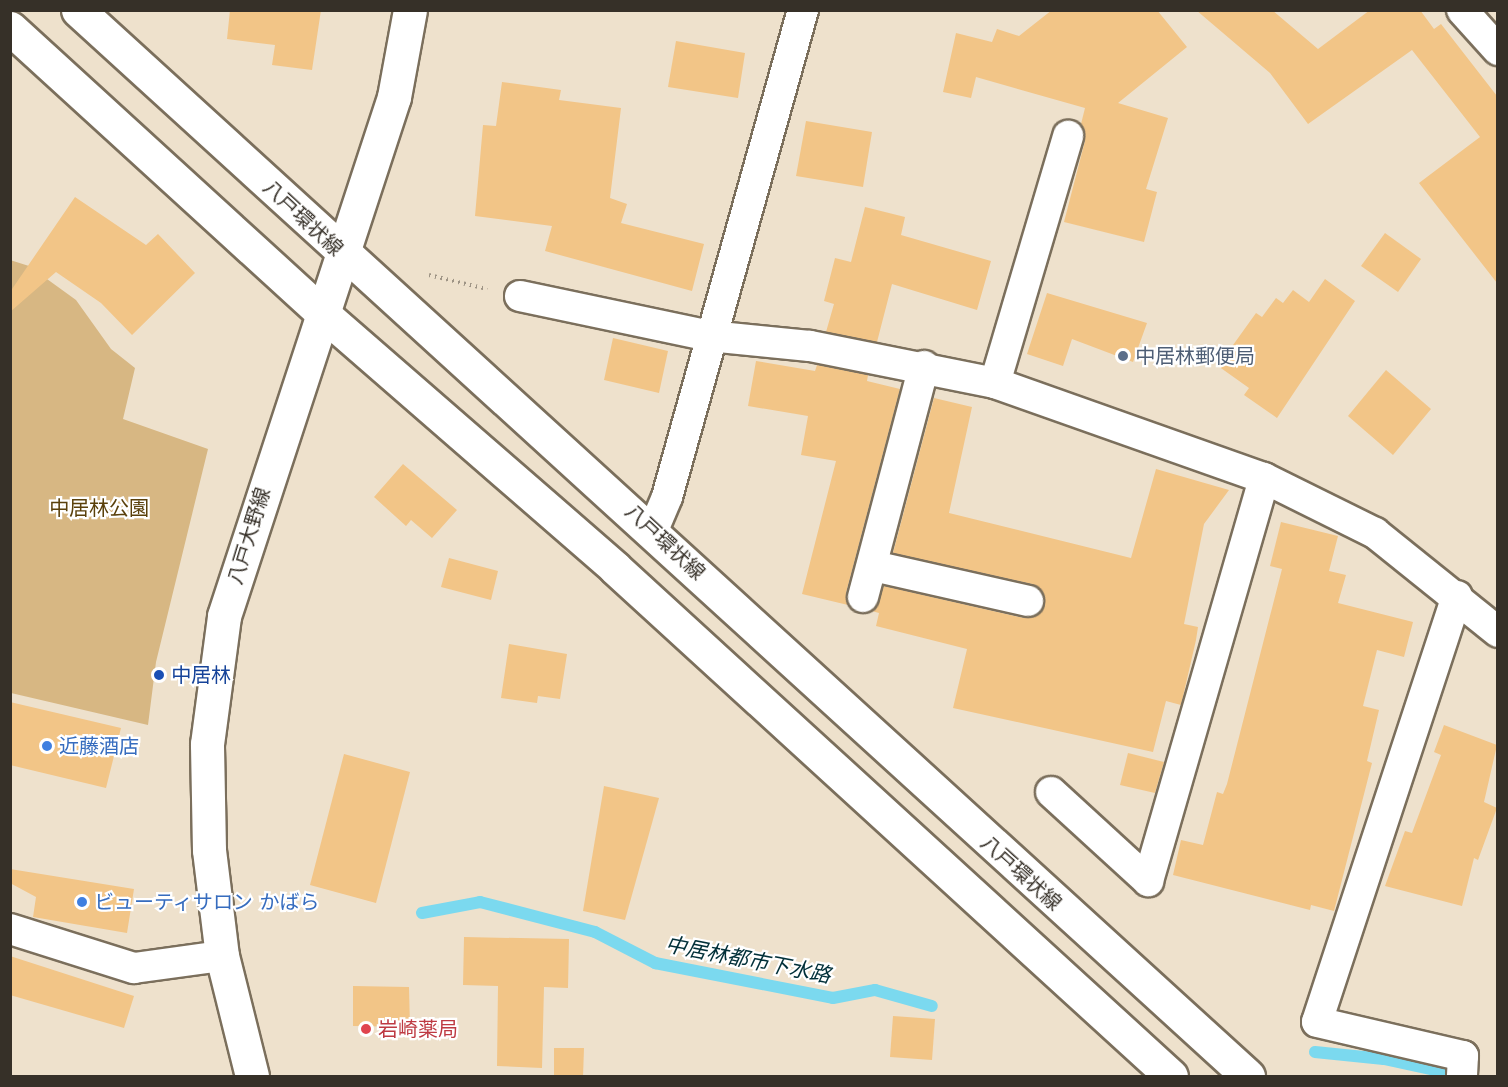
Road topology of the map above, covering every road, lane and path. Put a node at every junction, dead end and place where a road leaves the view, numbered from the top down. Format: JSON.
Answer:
{"nodes":[{"id":1,"x":78,"y":10,"type":"edge"},
{"id":2,"x":410,"y":10,"type":"edge"},
{"id":3,"x":803,"y":10,"type":"edge"},
{"id":4,"x":1462,"y":10,"type":"edge"},
{"id":5,"x":10,"y":28,"type":"edge"},
{"id":6,"x":1497,"y":50,"type":"edge"},
{"id":7,"x":1068,"y":136,"type":"dead end"},
{"id":8,"x":342,"y":254,"type":"junction"},
{"id":9,"x":429,"y":275,"type":"dead end"},
{"id":10,"x":520,"y":296,"type":"joint"},
{"id":11,"x":321,"y":312,"type":"junction"},
{"id":12,"x":709,"y":336,"type":"junction"},
{"id":13,"x":924,"y":366,"type":"junction"},
{"id":14,"x":995,"y":383,"type":"junction"},
{"id":15,"x":1264,"y":478,"type":"junction"},
{"id":16,"x":653,"y":530,"type":"junction"},
{"id":17,"x":873,"y":566,"type":"junction"},
{"id":18,"x":863,"y":597,"type":"dead end"},
{"id":19,"x":1457,"y":597,"type":"junction"},
{"id":20,"x":1028,"y":601,"type":"dead end"},
{"id":21,"x":1497,"y":632,"type":"edge"},
{"id":22,"x":1051,"y":792,"type":"dead end"},
{"id":23,"x":10,"y":929,"type":"edge"},
{"id":24,"x":222,"y":956,"type":"junction"},
{"id":25,"x":252,"y":1077,"type":"edge"},
{"id":26,"x":1171,"y":1077,"type":"edge"},
{"id":27,"x":1248,"y":1077,"type":"edge"},
{"id":28,"x":1462,"y":1077,"type":"edge"}],
"edges":[{"from":1,"to":8,"type":"main road","name":"八戸環状線"},
{"from":2,"to":8,"type":"main road","name":"八戸大野線"},
{"from":3,"to":12,"type":"street"},
{"from":4,"to":6,"type":"street"},
{"from":5,"to":11,"type":"main road"},
{"from":7,"to":14,"type":"street"},
{"from":8,"to":11,"type":"main road","name":"八戸大野線"},
{"from":8,"to":16,"type":"main road","name":"八戸環状線"},
{"from":9,"to":10,"type":"path"},
{"from":10,"to":12,"type":"street"},
{"from":11,"to":24,"type":"main road","name":"八戸大野線"},
{"from":11,"to":26,"type":"main road"},
{"from":12,"to":13,"type":"street"},
{"from":12,"to":16,"type":"street"},
{"from":13,"to":14,"type":"street"},
{"from":13,"to":17,"type":"street"},
{"from":14,"to":15,"type":"street"},
{"from":15,"to":19,"type":"street"},
{"from":15,"to":22,"type":"street"},
{"from":16,"to":27,"type":"main road","name":"八戸環状線"},
{"from":17,"to":18,"type":"street"},
{"from":17,"to":20,"type":"street"},
{"from":19,"to":21,"type":"street"},
{"from":19,"to":28,"type":"street"},
{"from":23,"to":24,"type":"street"},
{"from":24,"to":25,"type":"main road","name":"八戸大野線"}]}
